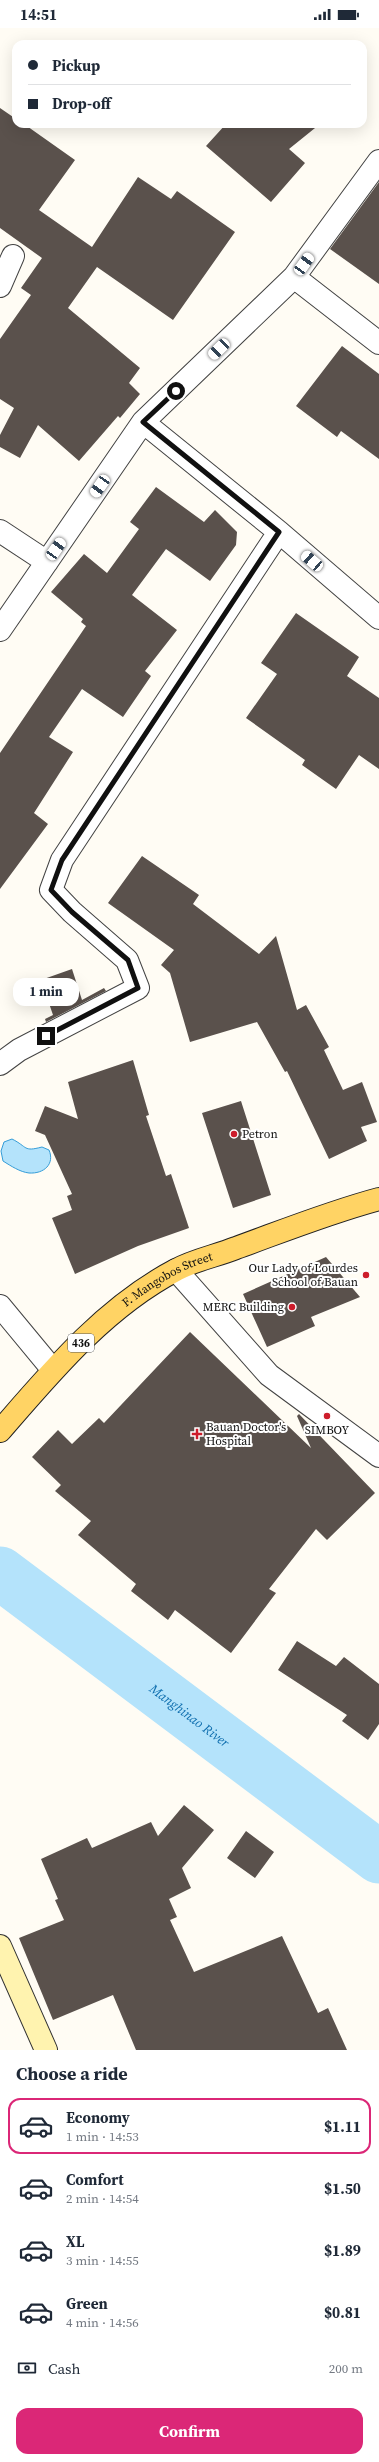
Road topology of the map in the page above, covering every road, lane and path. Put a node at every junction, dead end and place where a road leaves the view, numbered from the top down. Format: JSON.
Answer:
{"nodes":[{"id":1,"x":379,"y":161,"type":"edge"},
{"id":2,"x":13,"y":256,"type":"dead end"},
{"id":3,"x":294,"y":277,"type":"junction"},
{"id":4,"x":0,"y":286,"type":"edge"},
{"id":5,"x":379,"y":343,"type":"edge"},
{"id":6,"x":143,"y":422,"type":"junction"},
{"id":7,"x":0,"y":531,"type":"edge"},
{"id":8,"x":279,"y":532,"type":"junction"},
{"id":9,"x":47,"y":562,"type":"junction"},
{"id":10,"x":379,"y":618,"type":"edge"},
{"id":11,"x":0,"y":630,"type":"edge"},
{"id":12,"x":0,"y":1064,"type":"edge"},
{"id":13,"x":379,"y":1199,"type":"edge"},
{"id":14,"x":176,"y":1270,"type":"junction"},
{"id":15,"x":0,"y":1306,"type":"edge"},
{"id":16,"x":53,"y":1370,"type":"junction"},
{"id":17,"x":0,"y":1431,"type":"edge"},
{"id":18,"x":379,"y":1456,"type":"edge"},
{"id":19,"x":0,"y":1946,"type":"edge"},
{"id":20,"x":46,"y":2050,"type":"edge"}],
"edges":[{"from":1,"to":3,"type":"street"},
{"from":2,"to":4,"type":"street"},
{"from":3,"to":5,"type":"street"},
{"from":3,"to":6,"type":"street"},
{"from":6,"to":8,"type":"street"},
{"from":6,"to":9,"type":"street"},
{"from":7,"to":9,"type":"street"},
{"from":8,"to":10,"type":"street"},
{"from":8,"to":12,"type":"street"},
{"from":9,"to":11,"type":"street"},
{"from":13,"to":14,"type":"main road","name":"F. Mangobos Street","number":"436"},
{"from":14,"to":16,"type":"main road","name":"F. Mangobos Street","number":"436"},
{"from":14,"to":18,"type":"street"},
{"from":15,"to":16,"type":"street"},
{"from":16,"to":17,"type":"main road","name":"F. Mangobos Street","number":"436"},
{"from":19,"to":20,"type":"main road"}]}
